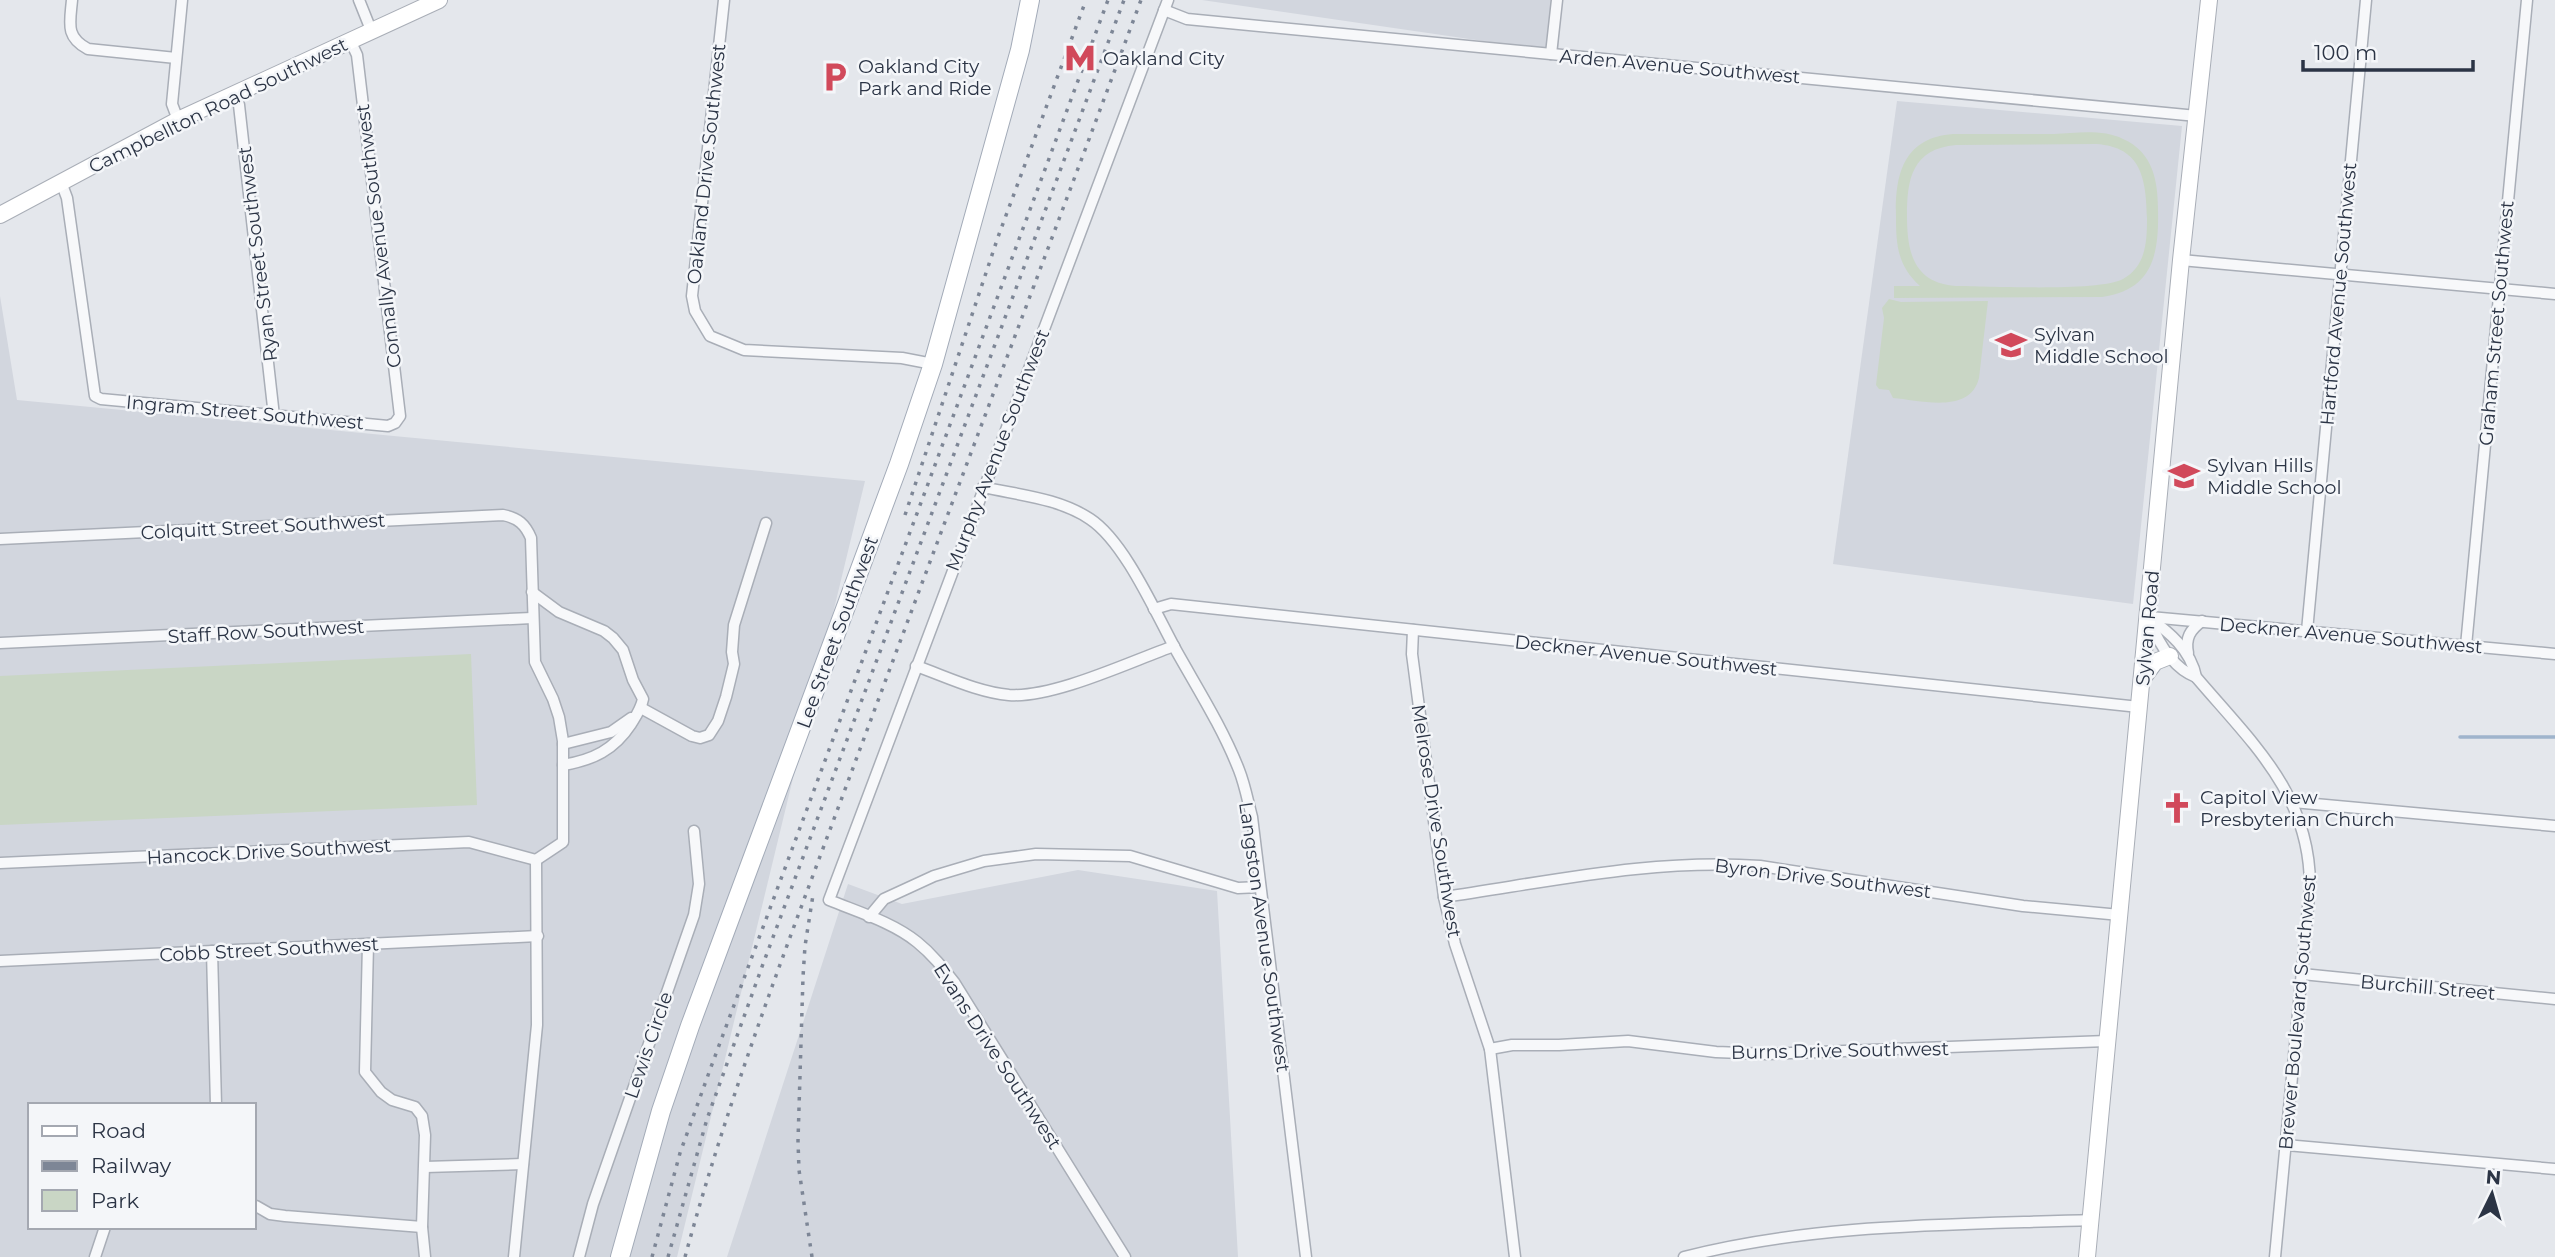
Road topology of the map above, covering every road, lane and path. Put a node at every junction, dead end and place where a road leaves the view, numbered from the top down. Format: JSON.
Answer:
{"nodes":[{"id":1,"x":72,"y":0,"type":"edge"},
{"id":2,"x":182,"y":0,"type":"edge"},
{"id":3,"x":359,"y":0,"type":"edge"},
{"id":4,"x":439,"y":0,"type":"edge"},
{"id":5,"x":724,"y":0,"type":"edge"},
{"id":6,"x":1030,"y":0,"type":"edge"},
{"id":7,"x":1557,"y":0,"type":"edge"},
{"id":8,"x":2209,"y":0,"type":"edge"},
{"id":9,"x":2365,"y":0,"type":"edge"},
{"id":10,"x":2527,"y":0,"type":"edge"},
{"id":11,"x":1166,"y":5,"type":"edge"},
{"id":12,"x":371,"y":30,"type":"junction"},
{"id":13,"x":351,"y":40,"type":"junction"},
{"id":14,"x":1551,"y":54,"type":"junction"},
{"id":15,"x":177,"y":58,"type":"junction"},
{"id":16,"x":235,"y":92,"type":"junction"},
{"id":17,"x":2197,"y":116,"type":"junction"},
{"id":18,"x":178,"y":120,"type":"junction"},
{"id":19,"x":61,"y":182,"type":"junction"},
{"id":20,"x":0,"y":215,"type":"edge"},
{"id":21,"x":2181,"y":260,"type":"junction"},
{"id":22,"x":2340,"y":274,"type":"junction"},
{"id":23,"x":2500,"y":289,"type":"junction"},
{"id":24,"x":2555,"y":295,"type":"edge"},
{"id":25,"x":933,"y":364,"type":"junction"},
{"id":26,"x":274,"y":416,"type":"junction"},
{"id":27,"x":388,"y":426,"type":"joint"},
{"id":28,"x":983,"y":487,"type":"junction"},
{"id":29,"x":765,"y":523,"type":"dead end"},
{"id":30,"x":0,"y":539,"type":"edge"},
{"id":31,"x":532,"y":592,"type":"junction"},
{"id":32,"x":1154,"y":609,"type":"junction"},
{"id":33,"x":2148,"y":617,"type":"junction"},
{"id":34,"x":532,"y":618,"type":"junction"},
{"id":35,"x":2202,"y":621,"type":"junction"},
{"id":36,"x":1413,"y":630,"type":"junction"},
{"id":37,"x":2307,"y":631,"type":"junction"},
{"id":38,"x":0,"y":643,"type":"edge"},
{"id":39,"x":1174,"y":646,"type":"junction"},
{"id":40,"x":2466,"y":646,"type":"junction"},
{"id":41,"x":2555,"y":654,"type":"edge"},
{"id":42,"x":2188,"y":655,"type":"junction"},
{"id":43,"x":2170,"y":656,"type":"junction"},
{"id":44,"x":916,"y":666,"type":"junction"},
{"id":45,"x":2196,"y":677,"type":"junction"},
{"id":46,"x":2142,"y":680,"type":"junction"},
{"id":47,"x":2140,"y":707,"type":"junction"},
{"id":48,"x":641,"y":708,"type":"junction"},
{"id":49,"x":563,"y":744,"type":"junction"},
{"id":50,"x":563,"y":765,"type":"junction"},
{"id":51,"x":2293,"y":802,"type":"junction"},
{"id":52,"x":2555,"y":826,"type":"edge"},
{"id":53,"x":694,"y":831,"type":"dead end"},
{"id":54,"x":536,"y":860,"type":"junction"},
{"id":55,"x":0,"y":863,"type":"edge"},
{"id":56,"x":1260,"y":887,"type":"junction"},
{"id":57,"x":1444,"y":897,"type":"junction"},
{"id":58,"x":829,"y":900,"type":"joint"},
{"id":59,"x":2120,"y":915,"type":"junction"},
{"id":60,"x":869,"y":917,"type":"junction"},
{"id":61,"x":538,"y":936,"type":"junction"},
{"id":62,"x":368,"y":944,"type":"junction"},
{"id":63,"x":212,"y":951,"type":"junction"},
{"id":64,"x":0,"y":961,"type":"edge"},
{"id":65,"x":2302,"y":974,"type":"junction"},
{"id":66,"x":2555,"y":999,"type":"edge"},
{"id":67,"x":2107,"y":1041,"type":"junction"},
{"id":68,"x":1490,"y":1049,"type":"junction"},
{"id":69,"x":216,"y":1103,"type":"edge"},
{"id":70,"x":2286,"y":1145,"type":"junction"},
{"id":71,"x":523,"y":1164,"type":"junction"},
{"id":72,"x":425,"y":1167,"type":"junction"},
{"id":73,"x":2555,"y":1169,"type":"edge"},
{"id":74,"x":256,"y":1206,"type":"dead end"},
{"id":75,"x":2091,"y":1220,"type":"junction"},
{"id":76,"x":422,"y":1227,"type":"junction"},
{"id":77,"x":104,"y":1229,"type":"edge"},
{"id":78,"x":95,"y":1257,"type":"edge"},
{"id":79,"x":425,"y":1257,"type":"edge"},
{"id":80,"x":514,"y":1257,"type":"edge"},
{"id":81,"x":579,"y":1257,"type":"edge"},
{"id":82,"x":620,"y":1257,"type":"edge"},
{"id":83,"x":1125,"y":1257,"type":"edge"},
{"id":84,"x":1306,"y":1257,"type":"edge"},
{"id":85,"x":1515,"y":1257,"type":"edge"},
{"id":86,"x":1684,"y":1257,"type":"edge"},
{"id":87,"x":2087,"y":1257,"type":"edge"},
{"id":88,"x":2275,"y":1257,"type":"edge"}],
"edges":[{"from":1,"to":15,"type":"street"},
{"from":2,"to":15,"type":"street"},
{"from":3,"to":12,"type":"street"},
{"from":4,"to":12,"type":"main road","name":"Campbellton Road Southwest"},
{"from":5,"to":25,"type":"street","name":"Oakland Drive Southwest"},
{"from":6,"to":25,"type":"main road","name":"Lee Street Southwest"},
{"from":7,"to":14,"type":"street"},
{"from":8,"to":17,"type":"main road","name":"Sylvan Road"},
{"from":9,"to":22,"type":"street","name":"Hartford Avenue Southwest"},
{"from":10,"to":23,"type":"street","name":"Graham Street Southwest"},
{"from":11,"to":14,"type":"street","name":"Arden Avenue Southwest"},
{"from":11,"to":28,"type":"street","name":"Murphy Avenue Southwest"},
{"from":12,"to":13,"type":"main road","name":"Campbellton Road Southwest"},
{"from":13,"to":16,"type":"main road","name":"Campbellton Road Southwest"},
{"from":13,"to":27,"type":"street","name":"Connally Avenue Southwest"},
{"from":14,"to":17,"type":"street","name":"Arden Avenue Southwest"},
{"from":15,"to":18,"type":"street"},
{"from":16,"to":18,"type":"main road","name":"Campbellton Road Southwest"},
{"from":16,"to":26,"type":"street","name":"Ryan Street Southwest"},
{"from":17,"to":21,"type":"main road","name":"Sylvan Road"},
{"from":18,"to":19,"type":"main road","name":"Campbellton Road Southwest"},
{"from":19,"to":20,"type":"main road","name":"Campbellton Road Southwest"},
{"from":19,"to":26,"type":"street","name":"Ingram Street Southwest"},
{"from":21,"to":22,"type":"street"},
{"from":21,"to":33,"type":"main road","name":"Sylvan Road"},
{"from":22,"to":23,"type":"street"},
{"from":22,"to":37,"type":"street","name":"Hartford Avenue Southwest"},
{"from":23,"to":24,"type":"street"},
{"from":23,"to":40,"type":"street","name":"Graham Street Southwest"},
{"from":25,"to":82,"type":"main road","name":"Lee Street Southwest"},
{"from":26,"to":27,"type":"street","name":"Ingram Street Southwest"},
{"from":28,"to":32,"type":"street","name":"Langston Avenue Southwest"},
{"from":28,"to":44,"type":"street","name":"Murphy Avenue Southwest"},
{"from":29,"to":48,"type":"street"},
{"from":30,"to":31,"type":"street","name":"Colquitt Street Southwest"},
{"from":31,"to":34,"type":"street"},
{"from":31,"to":48,"type":"street"},
{"from":32,"to":36,"type":"street","name":"Deckner Avenue Southwest"},
{"from":32,"to":39,"type":"street","name":"Langston Avenue Southwest"},
{"from":33,"to":35,"type":"street","name":"Deckner Avenue Southwest"},
{"from":33,"to":42,"type":"street","name":"Brewer Boulevard Southwest"},
{"from":33,"to":43,"type":"street","name":"Brewer Boulevard Southwest"},
{"from":33,"to":46,"type":"main road","name":"Sylvan Road"},
{"from":34,"to":38,"type":"street","name":"Staff Row Southwest"},
{"from":34,"to":49,"type":"street"},
{"from":35,"to":37,"type":"street","name":"Deckner Avenue Southwest"},
{"from":35,"to":42,"type":"street"},
{"from":36,"to":47,"type":"street","name":"Deckner Avenue Southwest"},
{"from":36,"to":57,"type":"street","name":"Melrose Drive Southwest"},
{"from":37,"to":40,"type":"street","name":"Deckner Avenue Southwest"},
{"from":39,"to":44,"type":"street"},
{"from":39,"to":56,"type":"street","name":"Langston Avenue Southwest"},
{"from":40,"to":41,"type":"street","name":"Deckner Avenue Southwest"},
{"from":42,"to":45,"type":"street","name":"Brewer Boulevard Southwest"},
{"from":43,"to":45,"type":"street","name":"Brewer Boulevard Southwest"},
{"from":43,"to":46,"type":"main road"},
{"from":44,"to":58,"type":"street","name":"Murphy Avenue Southwest"},
{"from":45,"to":51,"type":"street","name":"Brewer Boulevard Southwest"},
{"from":46,"to":47,"type":"main road","name":"Sylvan Road"},
{"from":47,"to":59,"type":"main road","name":"Sylvan Road"},
{"from":48,"to":49,"type":"street"},
{"from":48,"to":50,"type":"street"},
{"from":49,"to":50,"type":"street"},
{"from":50,"to":54,"type":"street"},
{"from":51,"to":52,"type":"street"},
{"from":51,"to":65,"type":"street","name":"Brewer Boulevard Southwest"},
{"from":53,"to":81,"type":"street","name":"Lewis Circle"},
{"from":54,"to":55,"type":"street","name":"Hancock Drive Southwest"},
{"from":54,"to":61,"type":"street"},
{"from":56,"to":60,"type":"street"},
{"from":56,"to":84,"type":"street","name":"Langston Avenue Southwest"},
{"from":57,"to":59,"type":"street","name":"Byron Drive Southwest"},
{"from":57,"to":68,"type":"street","name":"Melrose Drive Southwest"},
{"from":58,"to":60,"type":"street","name":"Evans Drive Southwest"},
{"from":59,"to":67,"type":"main road","name":"Sylvan Road"},
{"from":60,"to":83,"type":"street","name":"Evans Drive Southwest"},
{"from":61,"to":62,"type":"street","name":"Cobb Street Southwest"},
{"from":61,"to":71,"type":"street"},
{"from":62,"to":63,"type":"street","name":"Cobb Street Southwest"},
{"from":62,"to":72,"type":"street"},
{"from":63,"to":64,"type":"street","name":"Cobb Street Southwest"},
{"from":63,"to":69,"type":"street"},
{"from":65,"to":66,"type":"street","name":"Burchill Street"},
{"from":65,"to":70,"type":"street","name":"Brewer Boulevard Southwest"},
{"from":67,"to":68,"type":"street","name":"Burns Drive Southwest"},
{"from":67,"to":75,"type":"main road","name":"Sylvan Road"},
{"from":68,"to":85,"type":"street","name":"Melrose Drive Southwest"},
{"from":70,"to":73,"type":"street"},
{"from":70,"to":88,"type":"street","name":"Brewer Boulevard Southwest"},
{"from":71,"to":72,"type":"street"},
{"from":71,"to":80,"type":"street"},
{"from":72,"to":76,"type":"street"},
{"from":74,"to":76,"type":"street"},
{"from":75,"to":86,"type":"street"},
{"from":75,"to":87,"type":"main road","name":"Sylvan Road"},
{"from":76,"to":79,"type":"street"},
{"from":77,"to":78,"type":"street"}]}
